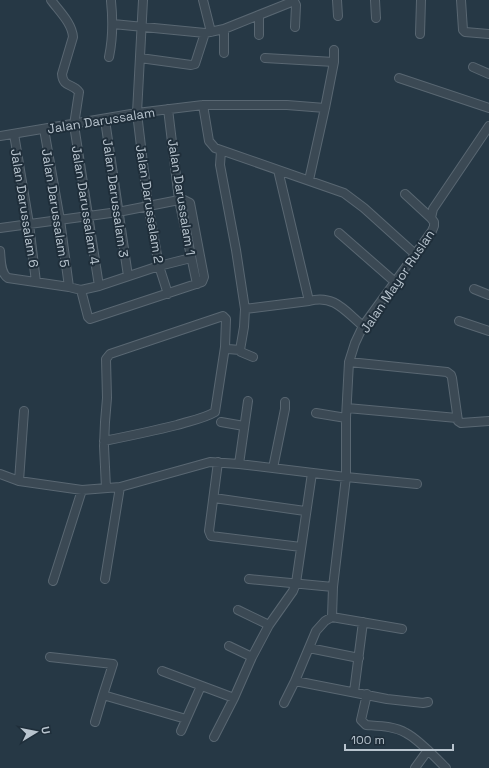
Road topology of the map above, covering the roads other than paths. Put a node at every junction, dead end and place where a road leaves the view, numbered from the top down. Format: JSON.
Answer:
{"nodes":[{"id":1,"x":51,"y":0,"type":"edge"},
{"id":2,"x":143,"y":0,"type":"edge"},
{"id":3,"x":203,"y":0,"type":"edge"},
{"id":4,"x":337,"y":0,"type":"edge"},
{"id":5,"x":375,"y":0,"type":"edge"},
{"id":6,"x":421,"y":0,"type":"edge"},
{"id":7,"x":461,"y":0,"type":"edge"},
{"id":8,"x":112,"y":1,"type":"edge"},
{"id":9,"x":259,"y":14,"type":"junction"},
{"id":10,"x":338,"y":16,"type":"dead end"},
{"id":11,"x":376,"y":18,"type":"dead end"},
{"id":12,"x":113,"y":24,"type":"junction"},
{"id":13,"x":141,"y":26,"type":"junction"},
{"id":14,"x":295,"y":27,"type":"dead end"},
{"id":15,"x":224,"y":28,"type":"junction"},
{"id":16,"x":208,"y":32,"type":"junction"},
{"id":17,"x":420,"y":34,"type":"dead end"},
{"id":18,"x":489,"y":34,"type":"edge"},
{"id":19,"x":259,"y":35,"type":"dead end"},
{"id":20,"x":334,"y":50,"type":"dead end"},
{"id":21,"x":224,"y":53,"type":"dead end"},
{"id":22,"x":109,"y":57,"type":"dead end"},
{"id":23,"x":140,"y":58,"type":"junction"},
{"id":24,"x":265,"y":58,"type":"dead end"},
{"id":25,"x":334,"y":62,"type":"junction"},
{"id":26,"x":473,"y":67,"type":"dead end"},
{"id":27,"x":489,"y":74,"type":"edge"},
{"id":28,"x":399,"y":78,"type":"dead end"},
{"id":29,"x":203,"y":105,"type":"junction"},
{"id":30,"x":325,"y":108,"type":"junction"},
{"id":31,"x":489,"y":108,"type":"edge"},
{"id":32,"x":168,"y":109,"type":"junction"},
{"id":33,"x":137,"y":113,"type":"junction"},
{"id":34,"x":105,"y":120,"type":"junction"},
{"id":35,"x":74,"y":125,"type":"junction"},
{"id":36,"x":489,"y":126,"type":"edge"},
{"id":37,"x":44,"y":129,"type":"junction"},
{"id":38,"x":14,"y":134,"type":"junction"},
{"id":39,"x":0,"y":136,"type":"edge"},
{"id":40,"x":221,"y":151,"type":"junction"},
{"id":41,"x":278,"y":170,"type":"junction"},
{"id":42,"x":309,"y":180,"type":"junction"},
{"id":43,"x":405,"y":194,"type":"dead end"},
{"id":44,"x":180,"y":200,"type":"junction"},
{"id":45,"x":148,"y":205,"type":"junction"},
{"id":46,"x":118,"y":212,"type":"junction"},
{"id":47,"x":88,"y":215,"type":"junction"},
{"id":48,"x":430,"y":218,"type":"junction"},
{"id":49,"x":60,"y":220,"type":"junction"},
{"id":50,"x":29,"y":224,"type":"junction"},
{"id":51,"x":0,"y":228,"type":"edge"},
{"id":52,"x":339,"y":233,"type":"dead end"},
{"id":53,"x":0,"y":251,"type":"edge"},
{"id":54,"x":415,"y":254,"type":"junction"},
{"id":55,"x":191,"y":258,"type":"junction"},
{"id":56,"x":159,"y":266,"type":"junction"},
{"id":57,"x":128,"y":276,"type":"junction"},
{"id":58,"x":36,"y":282,"type":"junction"},
{"id":59,"x":395,"y":282,"type":"junction"},
{"id":60,"x":197,"y":284,"type":"junction"},
{"id":61,"x":99,"y":286,"type":"junction"},
{"id":62,"x":69,"y":287,"type":"junction"},
{"id":63,"x":474,"y":289,"type":"dead end"},
{"id":64,"x":81,"y":290,"type":"junction"},
{"id":65,"x":168,"y":294,"type":"junction"},
{"id":66,"x":489,"y":295,"type":"edge"},
{"id":67,"x":309,"y":301,"type":"junction"},
{"id":68,"x":245,"y":308,"type":"junction"},
{"id":69,"x":459,"y":321,"type":"dead end"},
{"id":70,"x":363,"y":326,"type":"junction"},
{"id":71,"x":489,"y":331,"type":"edge"},
{"id":72,"x":225,"y":347,"type":"junction"},
{"id":73,"x":240,"y":350,"type":"junction"},
{"id":74,"x":253,"y":357,"type":"dead end"},
{"id":75,"x":349,"y":362,"type":"junction"},
{"id":76,"x":248,"y":400,"type":"dead end"},
{"id":77,"x":285,"y":402,"type":"dead end"},
{"id":78,"x":347,"y":408,"type":"junction"},
{"id":79,"x":24,"y":411,"type":"dead end"},
{"id":80,"x":316,"y":413,"type":"dead end"},
{"id":81,"x":346,"y":418,"type":"junction"},
{"id":82,"x":457,"y":418,"type":"junction"},
{"id":83,"x":221,"y":422,"type":"dead end"},
{"id":84,"x":489,"y":422,"type":"edge"},
{"id":85,"x":244,"y":426,"type":"junction"},
{"id":86,"x":104,"y":442,"type":"junction"},
{"id":87,"x":218,"y":462,"type":"junction"},
{"id":88,"x":238,"y":464,"type":"junction"},
{"id":89,"x":273,"y":468,"type":"junction"},
{"id":90,"x":312,"y":473,"type":"junction"},
{"id":91,"x":0,"y":474,"type":"edge"},
{"id":92,"x":346,"y":478,"type":"junction"},
{"id":93,"x":19,"y":481,"type":"junction"},
{"id":94,"x":417,"y":484,"type":"dead end"},
{"id":95,"x":120,"y":487,"type":"junction"},
{"id":96,"x":106,"y":488,"type":"junction"},
{"id":97,"x":82,"y":490,"type":"junction"},
{"id":98,"x":214,"y":498,"type":"junction"},
{"id":99,"x":305,"y":511,"type":"junction"},
{"id":100,"x":301,"y":547,"type":"junction"},
{"id":101,"x":105,"y":579,"type":"dead end"},
{"id":102,"x":248,"y":579,"type":"dead end"},
{"id":103,"x":53,"y":581,"type":"dead end"},
{"id":104,"x":296,"y":583,"type":"junction"},
{"id":105,"x":333,"y":587,"type":"junction"},
{"id":106,"x":238,"y":610,"type":"dead end"},
{"id":107,"x":332,"y":617,"type":"junction"},
{"id":108,"x":363,"y":622,"type":"junction"},
{"id":109,"x":269,"y":624,"type":"junction"},
{"id":110,"x":402,"y":629,"type":"dead end"},
{"id":111,"x":229,"y":646,"type":"dead end"},
{"id":112,"x":309,"y":648,"type":"junction"},
{"id":113,"x":50,"y":657,"type":"dead end"},
{"id":114,"x":252,"y":657,"type":"junction"},
{"id":115,"x":359,"y":658,"type":"junction"},
{"id":116,"x":162,"y":671,"type":"dead end"},
{"id":117,"x":295,"y":681,"type":"junction"},
{"id":118,"x":201,"y":686,"type":"junction"},
{"id":119,"x":354,"y":692,"type":"junction"},
{"id":120,"x":367,"y":694,"type":"junction"},
{"id":121,"x":103,"y":695,"type":"junction"},
{"id":122,"x":234,"y":698,"type":"junction"},
{"id":123,"x":428,"y":702,"type":"dead end"},
{"id":124,"x":284,"y":703,"type":"dead end"},
{"id":125,"x":186,"y":719,"type":"junction"},
{"id":126,"x":95,"y":722,"type":"dead end"},
{"id":127,"x":181,"y":731,"type":"dead end"},
{"id":128,"x":214,"y":737,"type":"dead end"},
{"id":129,"x":428,"y":750,"type":"junction"},
{"id":130,"x":416,"y":768,"type":"edge"},
{"id":131,"x":446,"y":768,"type":"edge"}],
"edges":[{"from":1,"to":35,"type":"street","name":"Jalan Darussalam 4"},
{"from":2,"to":13,"type":"street","name":"Jalan Darussalam 2"},
{"from":3,"to":16,"type":"street"},
{"from":4,"to":10,"type":"street"},
{"from":5,"to":11,"type":"street"},
{"from":6,"to":17,"type":"street"},
{"from":7,"to":18,"type":"street"},
{"from":8,"to":12,"type":"street"},
{"from":9,"to":14,"type":"street"},
{"from":9,"to":15,"type":"street"},
{"from":9,"to":19,"type":"street"},
{"from":12,"to":13,"type":"street"},
{"from":12,"to":22,"type":"street"},
{"from":13,"to":16,"type":"street"},
{"from":13,"to":23,"type":"street","name":"Jalan Darussalam 2"},
{"from":15,"to":16,"type":"street"},
{"from":15,"to":21,"type":"street"},
{"from":16,"to":23,"type":"street"},
{"from":20,"to":25,"type":"street"},
{"from":23,"to":33,"type":"street","name":"Jalan Darussalam 2"},
{"from":24,"to":25,"type":"street"},
{"from":25,"to":30,"type":"street"},
{"from":26,"to":27,"type":"street"},
{"from":28,"to":31,"type":"street"},
{"from":29,"to":30,"type":"street","name":"Jalan Darussalam"},
{"from":29,"to":32,"type":"street","name":"Jalan Darussalam"},
{"from":29,"to":40,"type":"street"},
{"from":30,"to":42,"type":"street"},
{"from":32,"to":33,"type":"street","name":"Jalan Darussalam"},
{"from":32,"to":44,"type":"street","name":"Jalan Darussalam 1"},
{"from":33,"to":34,"type":"street","name":"Jalan Darussalam"},
{"from":33,"to":45,"type":"street","name":"Jalan Darussalam 2"},
{"from":34,"to":35,"type":"street","name":"Jalan Darussalam"},
{"from":34,"to":46,"type":"street","name":"Jalan Darussalam 3"},
{"from":35,"to":37,"type":"street","name":"Jalan Darussalam"},
{"from":35,"to":47,"type":"street","name":"Jalan Darussalam 4"},
{"from":36,"to":48,"type":"street","name":"Jalan Mayor Ruslan"},
{"from":37,"to":38,"type":"street","name":"Jalan Darussalam"},
{"from":37,"to":49,"type":"street","name":"Jalan Darussalam 5"},
{"from":38,"to":39,"type":"street","name":"Jalan Darussalam"},
{"from":38,"to":50,"type":"street","name":"Jalan Darussalam 6"},
{"from":40,"to":41,"type":"street"},
{"from":40,"to":68,"type":"street"},
{"from":41,"to":42,"type":"street"},
{"from":41,"to":67,"type":"street"},
{"from":42,"to":54,"type":"street"},
{"from":43,"to":48,"type":"street"},
{"from":44,"to":45,"type":"street"},
{"from":44,"to":55,"type":"street","name":"Jalan Darussalam 1"},
{"from":44,"to":60,"type":"street"},
{"from":45,"to":46,"type":"street"},
{"from":45,"to":56,"type":"street","name":"Jalan Darussalam 2"},
{"from":46,"to":47,"type":"street"},
{"from":46,"to":57,"type":"street","name":"Jalan Darussalam 3"},
{"from":47,"to":49,"type":"street"},
{"from":47,"to":61,"type":"street","name":"Jalan Darussalam 4"},
{"from":48,"to":54,"type":"street","name":"Jalan Mayor Ruslan"},
{"from":49,"to":50,"type":"street"},
{"from":49,"to":62,"type":"street","name":"Jalan Darussalam 5"},
{"from":50,"to":51,"type":"street"},
{"from":50,"to":58,"type":"street","name":"Jalan Darussalam 6"},
{"from":52,"to":59,"type":"street"},
{"from":53,"to":58,"type":"street"},
{"from":54,"to":59,"type":"street","name":"Jalan Mayor Ruslan"},
{"from":55,"to":56,"type":"street"},
{"from":55,"to":60,"type":"street","name":"Jalan Darussalam 1"},
{"from":56,"to":57,"type":"street"},
{"from":56,"to":65,"type":"street","name":"Jalan Darussalam 2"},
{"from":57,"to":61,"type":"street"},
{"from":58,"to":62,"type":"street"},
{"from":59,"to":70,"type":"street","name":"Jalan Mayor Ruslan"},
{"from":60,"to":65,"type":"street"},
{"from":61,"to":64,"type":"street"},
{"from":62,"to":64,"type":"street"},
{"from":63,"to":66,"type":"street"},
{"from":64,"to":65,"type":"street"},
{"from":67,"to":68,"type":"street"},
{"from":67,"to":70,"type":"street"},
{"from":68,"to":73,"type":"street"},
{"from":69,"to":71,"type":"street"},
{"from":70,"to":75,"type":"street","name":"Jalan Mayor Ruslan"},
{"from":72,"to":73,"type":"street"},
{"from":72,"to":86,"type":"street"},
{"from":72,"to":86,"type":"street"},
{"from":73,"to":74,"type":"street"},
{"from":75,"to":78,"type":"street","name":"Jalan Mayor Ruslan"},
{"from":75,"to":82,"type":"street"},
{"from":76,"to":85,"type":"street"},
{"from":77,"to":89,"type":"street"},
{"from":78,"to":81,"type":"street","name":"Jalan Mayor Ruslan"},
{"from":78,"to":82,"type":"street"},
{"from":79,"to":93,"type":"street"},
{"from":80,"to":81,"type":"street"},
{"from":81,"to":92,"type":"street","name":"Jalan Mayor Ruslan"},
{"from":82,"to":84,"type":"street"},
{"from":83,"to":85,"type":"street"},
{"from":85,"to":88,"type":"street"},
{"from":86,"to":96,"type":"street"},
{"from":87,"to":88,"type":"street"},
{"from":87,"to":95,"type":"street"},
{"from":87,"to":98,"type":"street"},
{"from":88,"to":89,"type":"street"},
{"from":89,"to":90,"type":"street"},
{"from":90,"to":92,"type":"street"},
{"from":90,"to":99,"type":"street"},
{"from":91,"to":93,"type":"street"},
{"from":92,"to":94,"type":"street"},
{"from":92,"to":105,"type":"street","name":"Jalan Mayor Ruslan"},
{"from":93,"to":97,"type":"street"},
{"from":95,"to":96,"type":"street"},
{"from":95,"to":101,"type":"street"},
{"from":96,"to":97,"type":"street"},
{"from":97,"to":103,"type":"street"},
{"from":98,"to":99,"type":"street"},
{"from":98,"to":100,"type":"street"},
{"from":99,"to":100,"type":"street"},
{"from":100,"to":104,"type":"street"},
{"from":102,"to":104,"type":"street"},
{"from":104,"to":105,"type":"street"},
{"from":104,"to":109,"type":"street"},
{"from":105,"to":107,"type":"street","name":"Jalan Mayor Ruslan"},
{"from":106,"to":109,"type":"street"},
{"from":107,"to":108,"type":"street"},
{"from":107,"to":112,"type":"street"},
{"from":108,"to":110,"type":"street"},
{"from":108,"to":115,"type":"street"},
{"from":109,"to":114,"type":"street"},
{"from":111,"to":114,"type":"street"},
{"from":112,"to":115,"type":"street"},
{"from":112,"to":117,"type":"street"},
{"from":113,"to":121,"type":"street"},
{"from":114,"to":122,"type":"street"},
{"from":115,"to":119,"type":"street"},
{"from":116,"to":118,"type":"street"},
{"from":117,"to":119,"type":"street"},
{"from":117,"to":124,"type":"street"},
{"from":118,"to":122,"type":"street"},
{"from":118,"to":125,"type":"street"},
{"from":119,"to":120,"type":"street"},
{"from":120,"to":123,"type":"street"},
{"from":120,"to":129,"type":"street"},
{"from":121,"to":125,"type":"street"},
{"from":121,"to":126,"type":"street"},
{"from":122,"to":128,"type":"street"},
{"from":125,"to":127,"type":"street"},
{"from":129,"to":130,"type":"street"},
{"from":129,"to":131,"type":"street"}]}
